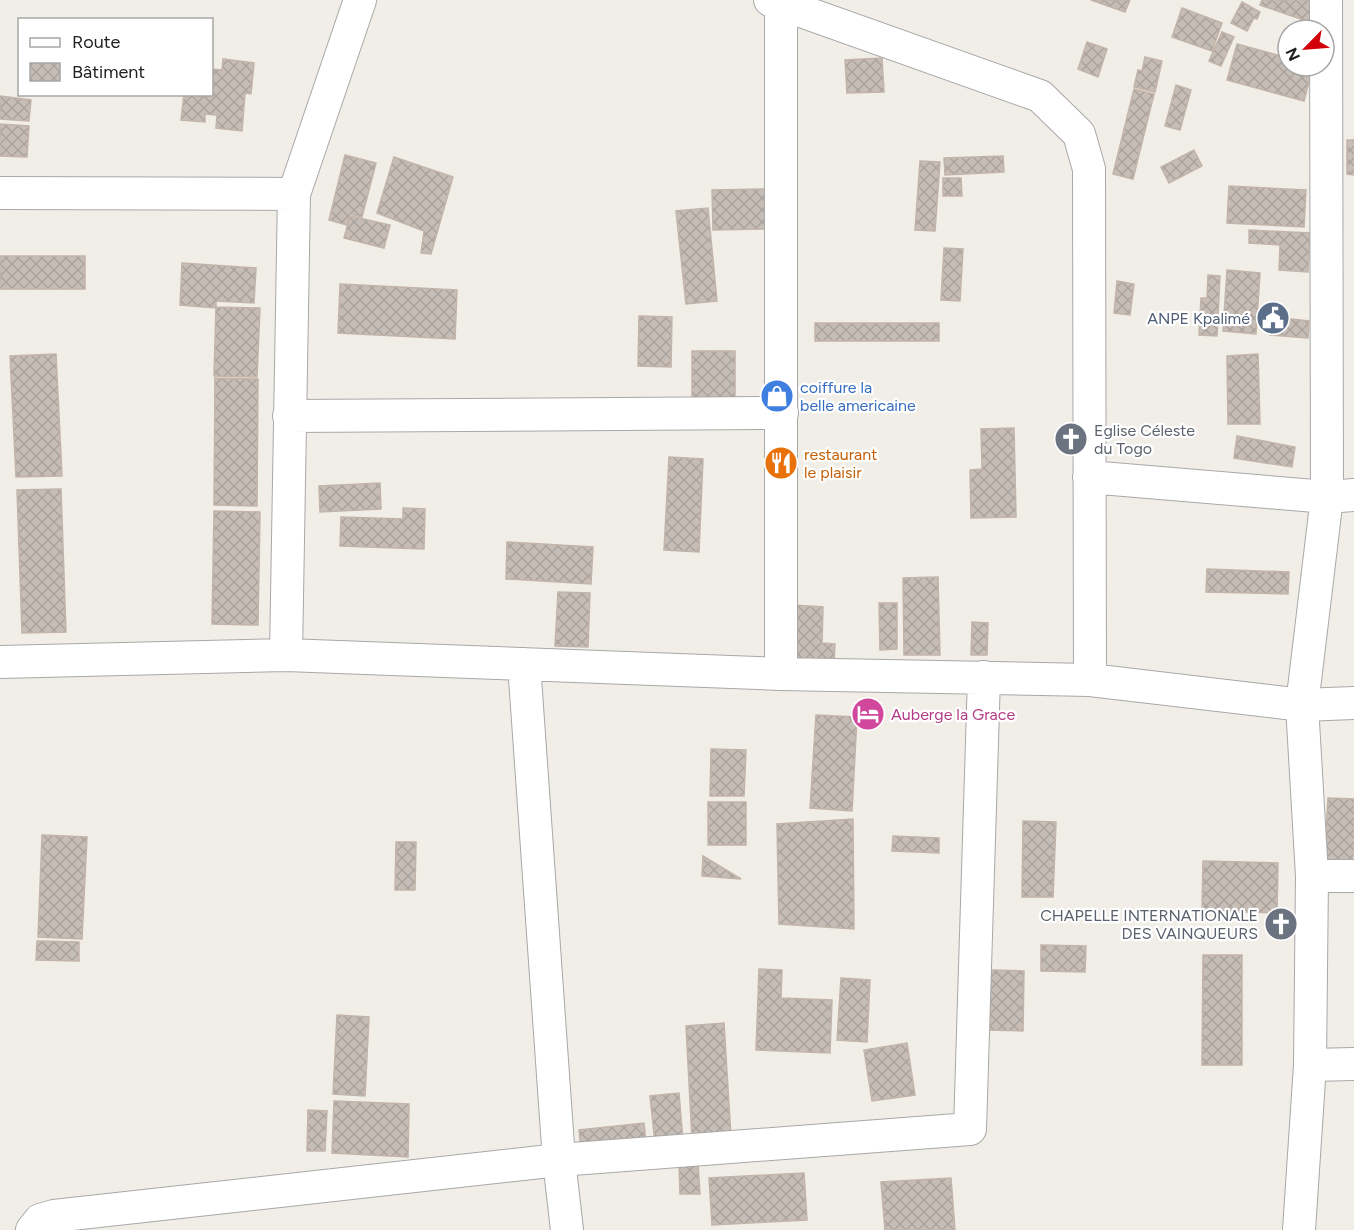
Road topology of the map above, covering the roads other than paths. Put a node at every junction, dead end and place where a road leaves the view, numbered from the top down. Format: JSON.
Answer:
{"nodes":[{"id":1,"x":360,"y":0,"type":"edge"},
{"id":2,"x":1326,"y":0,"type":"edge"},
{"id":3,"x":776,"y":2,"type":"edge"},
{"id":4,"x":0,"y":193,"type":"edge"},
{"id":5,"x":294,"y":194,"type":"junction"},
{"id":6,"x":782,"y":413,"type":"junction"},
{"id":7,"x":289,"y":416,"type":"junction"},
{"id":8,"x":1089,"y":477,"type":"junction"},
{"id":9,"x":1340,"y":496,"type":"edge"},
{"id":10,"x":286,"y":656,"type":"junction"},
{"id":11,"x":0,"y":662,"type":"edge"},
{"id":12,"x":524,"y":664,"type":"junction"},
{"id":13,"x":781,"y":674,"type":"junction"},
{"id":14,"x":984,"y":677,"type":"junction"},
{"id":15,"x":1090,"y":680,"type":"junction"},
{"id":16,"x":1354,"y":703,"type":"edge"},
{"id":17,"x":1302,"y":705,"type":"junction"},
{"id":18,"x":1312,"y":876,"type":"junction"},
{"id":19,"x":1354,"y":876,"type":"edge"},
{"id":20,"x":1354,"y":1064,"type":"edge"},
{"id":21,"x":1310,"y":1065,"type":"junction"},
{"id":22,"x":559,"y":1160,"type":"junction"},
{"id":23,"x":32,"y":1230,"type":"edge"},
{"id":24,"x":567,"y":1230,"type":"edge"},
{"id":25,"x":1299,"y":1230,"type":"edge"}],
"edges":[{"from":1,"to":5,"type":"street"},
{"from":2,"to":9,"type":"street"},
{"from":3,"to":6,"type":"street"},
{"from":3,"to":8,"type":"street"},
{"from":4,"to":5,"type":"street"},
{"from":5,"to":7,"type":"street"},
{"from":6,"to":7,"type":"street"},
{"from":6,"to":13,"type":"street"},
{"from":7,"to":10,"type":"street"},
{"from":8,"to":9,"type":"street"},
{"from":8,"to":15,"type":"street"},
{"from":9,"to":17,"type":"street"},
{"from":10,"to":11,"type":"street"},
{"from":10,"to":12,"type":"street"},
{"from":12,"to":13,"type":"street"},
{"from":12,"to":22,"type":"street"},
{"from":13,"to":14,"type":"street"},
{"from":14,"to":15,"type":"street"},
{"from":14,"to":22,"type":"street"},
{"from":15,"to":17,"type":"street"},
{"from":16,"to":17,"type":"street"},
{"from":17,"to":18,"type":"street"},
{"from":18,"to":19,"type":"street"},
{"from":18,"to":21,"type":"street"},
{"from":20,"to":21,"type":"street"},
{"from":21,"to":25,"type":"street"},
{"from":22,"to":23,"type":"street"},
{"from":22,"to":24,"type":"street"}]}
